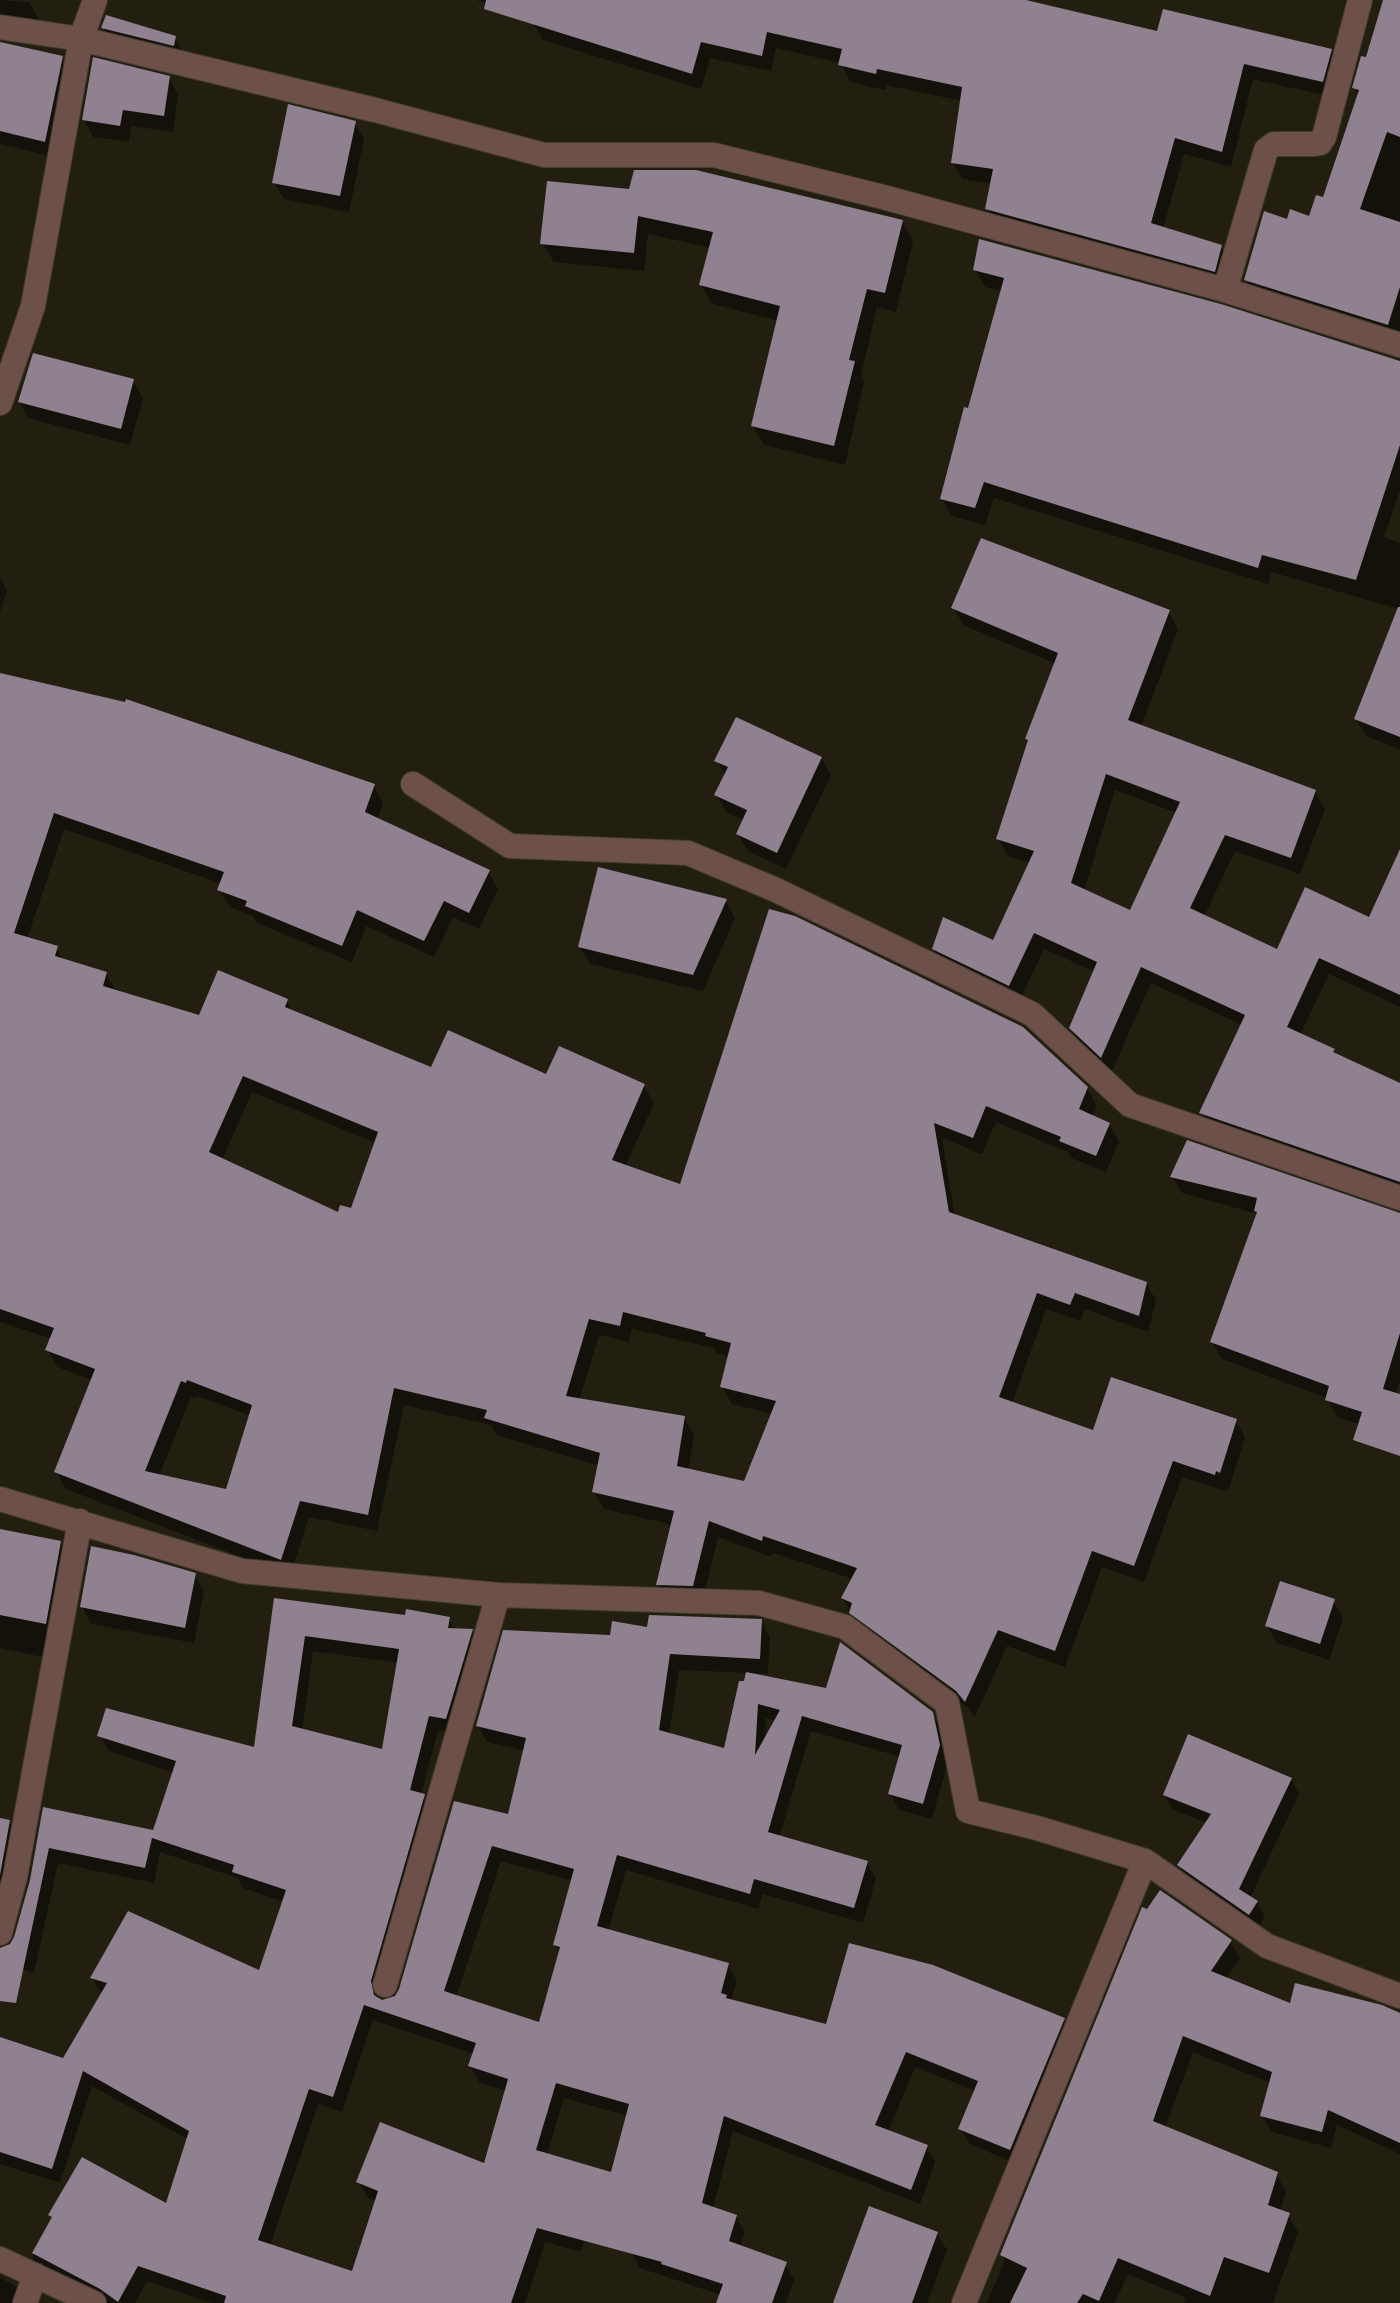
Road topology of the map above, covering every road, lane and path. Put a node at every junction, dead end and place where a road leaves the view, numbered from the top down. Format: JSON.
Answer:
{"nodes":[{"id":1,"x":95,"y":0,"type":"edge"},
{"id":2,"x":1360,"y":0,"type":"edge"},
{"id":3,"x":0,"y":27,"type":"edge"},
{"id":4,"x":81,"y":39,"type":"junction"},
{"id":5,"x":1225,"y":290,"type":"junction"},
{"id":6,"x":1400,"y":345,"type":"edge"},
{"id":7,"x":0,"y":403,"type":"edge"},
{"id":8,"x":413,"y":784,"type":"dead end"},
{"id":9,"x":1400,"y":1198,"type":"edge"},
{"id":10,"x":0,"y":1499,"type":"edge"},
{"id":11,"x":80,"y":1521,"type":"junction"},
{"id":12,"x":498,"y":1595,"type":"junction"},
{"id":13,"x":1145,"y":1861,"type":"junction"},
{"id":14,"x":0,"y":1933,"type":"edge"},
{"id":15,"x":385,"y":1985,"type":"dead end"},
{"id":16,"x":1400,"y":1996,"type":"edge"},
{"id":17,"x":0,"y":2259,"type":"edge"},
{"id":18,"x":35,"y":2275,"type":"junction"},
{"id":19,"x":25,"y":2303,"type":"edge"},
{"id":20,"x":94,"y":2303,"type":"edge"},
{"id":21,"x":964,"y":2303,"type":"edge"}],
"edges":[{"from":1,"to":4,"type":"street"},
{"from":2,"to":5,"type":"street"},
{"from":3,"to":4,"type":"street"},
{"from":4,"to":5,"type":"street"},
{"from":4,"to":7,"type":"street"},
{"from":5,"to":6,"type":"street"},
{"from":8,"to":9,"type":"street"},
{"from":10,"to":11,"type":"street"},
{"from":11,"to":12,"type":"street"},
{"from":11,"to":14,"type":"street"},
{"from":12,"to":13,"type":"street"},
{"from":12,"to":15,"type":"street"},
{"from":13,"to":16,"type":"street"},
{"from":13,"to":21,"type":"street"},
{"from":17,"to":18,"type":"street"},
{"from":18,"to":19,"type":"street"},
{"from":18,"to":20,"type":"street"}]}
